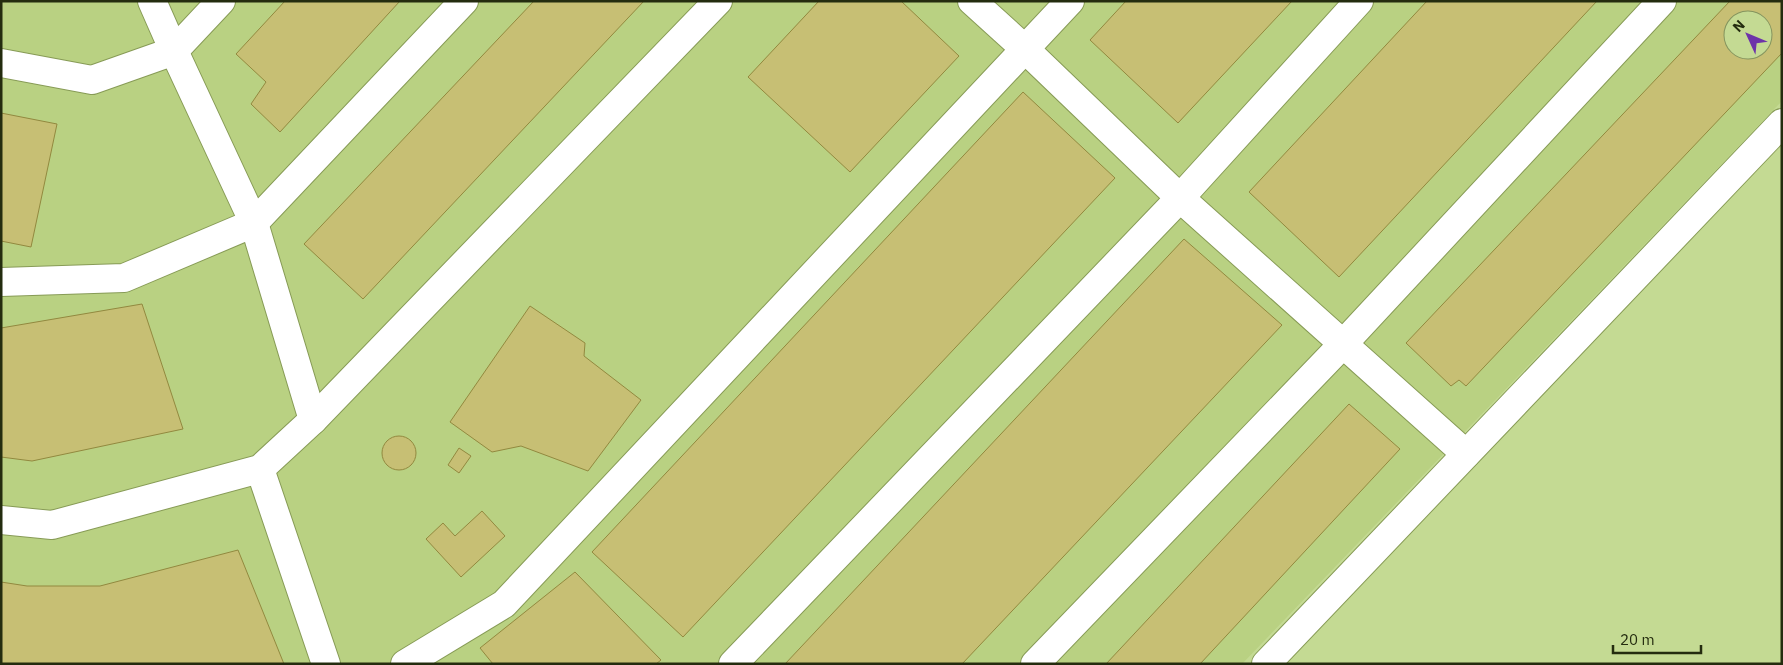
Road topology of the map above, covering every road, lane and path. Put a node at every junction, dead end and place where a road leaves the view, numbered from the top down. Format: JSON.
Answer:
{"nodes":[{"id":1,"x":152,"y":1,"type":"edge"},
{"id":2,"x":221,"y":1,"type":"edge"},
{"id":3,"x":464,"y":1,"type":"edge"},
{"id":4,"x":718,"y":1,"type":"edge"},
{"id":5,"x":972,"y":1,"type":"edge"},
{"id":6,"x":1070,"y":1,"type":"edge"},
{"id":7,"x":1359,"y":1,"type":"edge"},
{"id":8,"x":1662,"y":1,"type":"edge"},
{"id":9,"x":1026,"y":50,"type":"junction"},
{"id":10,"x":174,"y":51,"type":"junction"},
{"id":11,"x":1,"y":63,"type":"edge"},
{"id":12,"x":1782,"y":123,"type":"edge"},
{"id":13,"x":1180,"y":198,"type":"junction"},
{"id":14,"x":254,"y":224,"type":"junction"},
{"id":15,"x":1,"y":282,"type":"edge"},
{"id":16,"x":1343,"y":344,"type":"junction"},
{"id":17,"x":313,"y":420,"type":"junction"},
{"id":18,"x":1466,"y":454,"type":"junction"},
{"id":19,"x":260,"y":469,"type":"junction"},
{"id":20,"x":1,"y":520,"type":"edge"},
{"id":21,"x":326,"y":664,"type":"edge"},
{"id":22,"x":405,"y":664,"type":"edge"},
{"id":23,"x":733,"y":664,"type":"edge"},
{"id":24,"x":1035,"y":664,"type":"edge"},
{"id":25,"x":1266,"y":664,"type":"edge"}],
"edges":[{"from":1,"to":10,"type":"street"},
{"from":2,"to":10,"type":"street"},
{"from":3,"to":14,"type":"street"},
{"from":4,"to":17,"type":"street"},
{"from":5,"to":9,"type":"street"},
{"from":6,"to":9,"type":"street"},
{"from":7,"to":13,"type":"street"},
{"from":8,"to":16,"type":"street"},
{"from":9,"to":13,"type":"street"},
{"from":9,"to":22,"type":"street"},
{"from":10,"to":11,"type":"street"},
{"from":10,"to":14,"type":"street"},
{"from":12,"to":18,"type":"street"},
{"from":13,"to":16,"type":"street"},
{"from":13,"to":23,"type":"street"},
{"from":14,"to":15,"type":"street"},
{"from":14,"to":17,"type":"street"},
{"from":16,"to":18,"type":"street"},
{"from":16,"to":24,"type":"street"},
{"from":17,"to":19,"type":"street"},
{"from":18,"to":25,"type":"street"},
{"from":19,"to":20,"type":"street"},
{"from":19,"to":21,"type":"street"}]}
